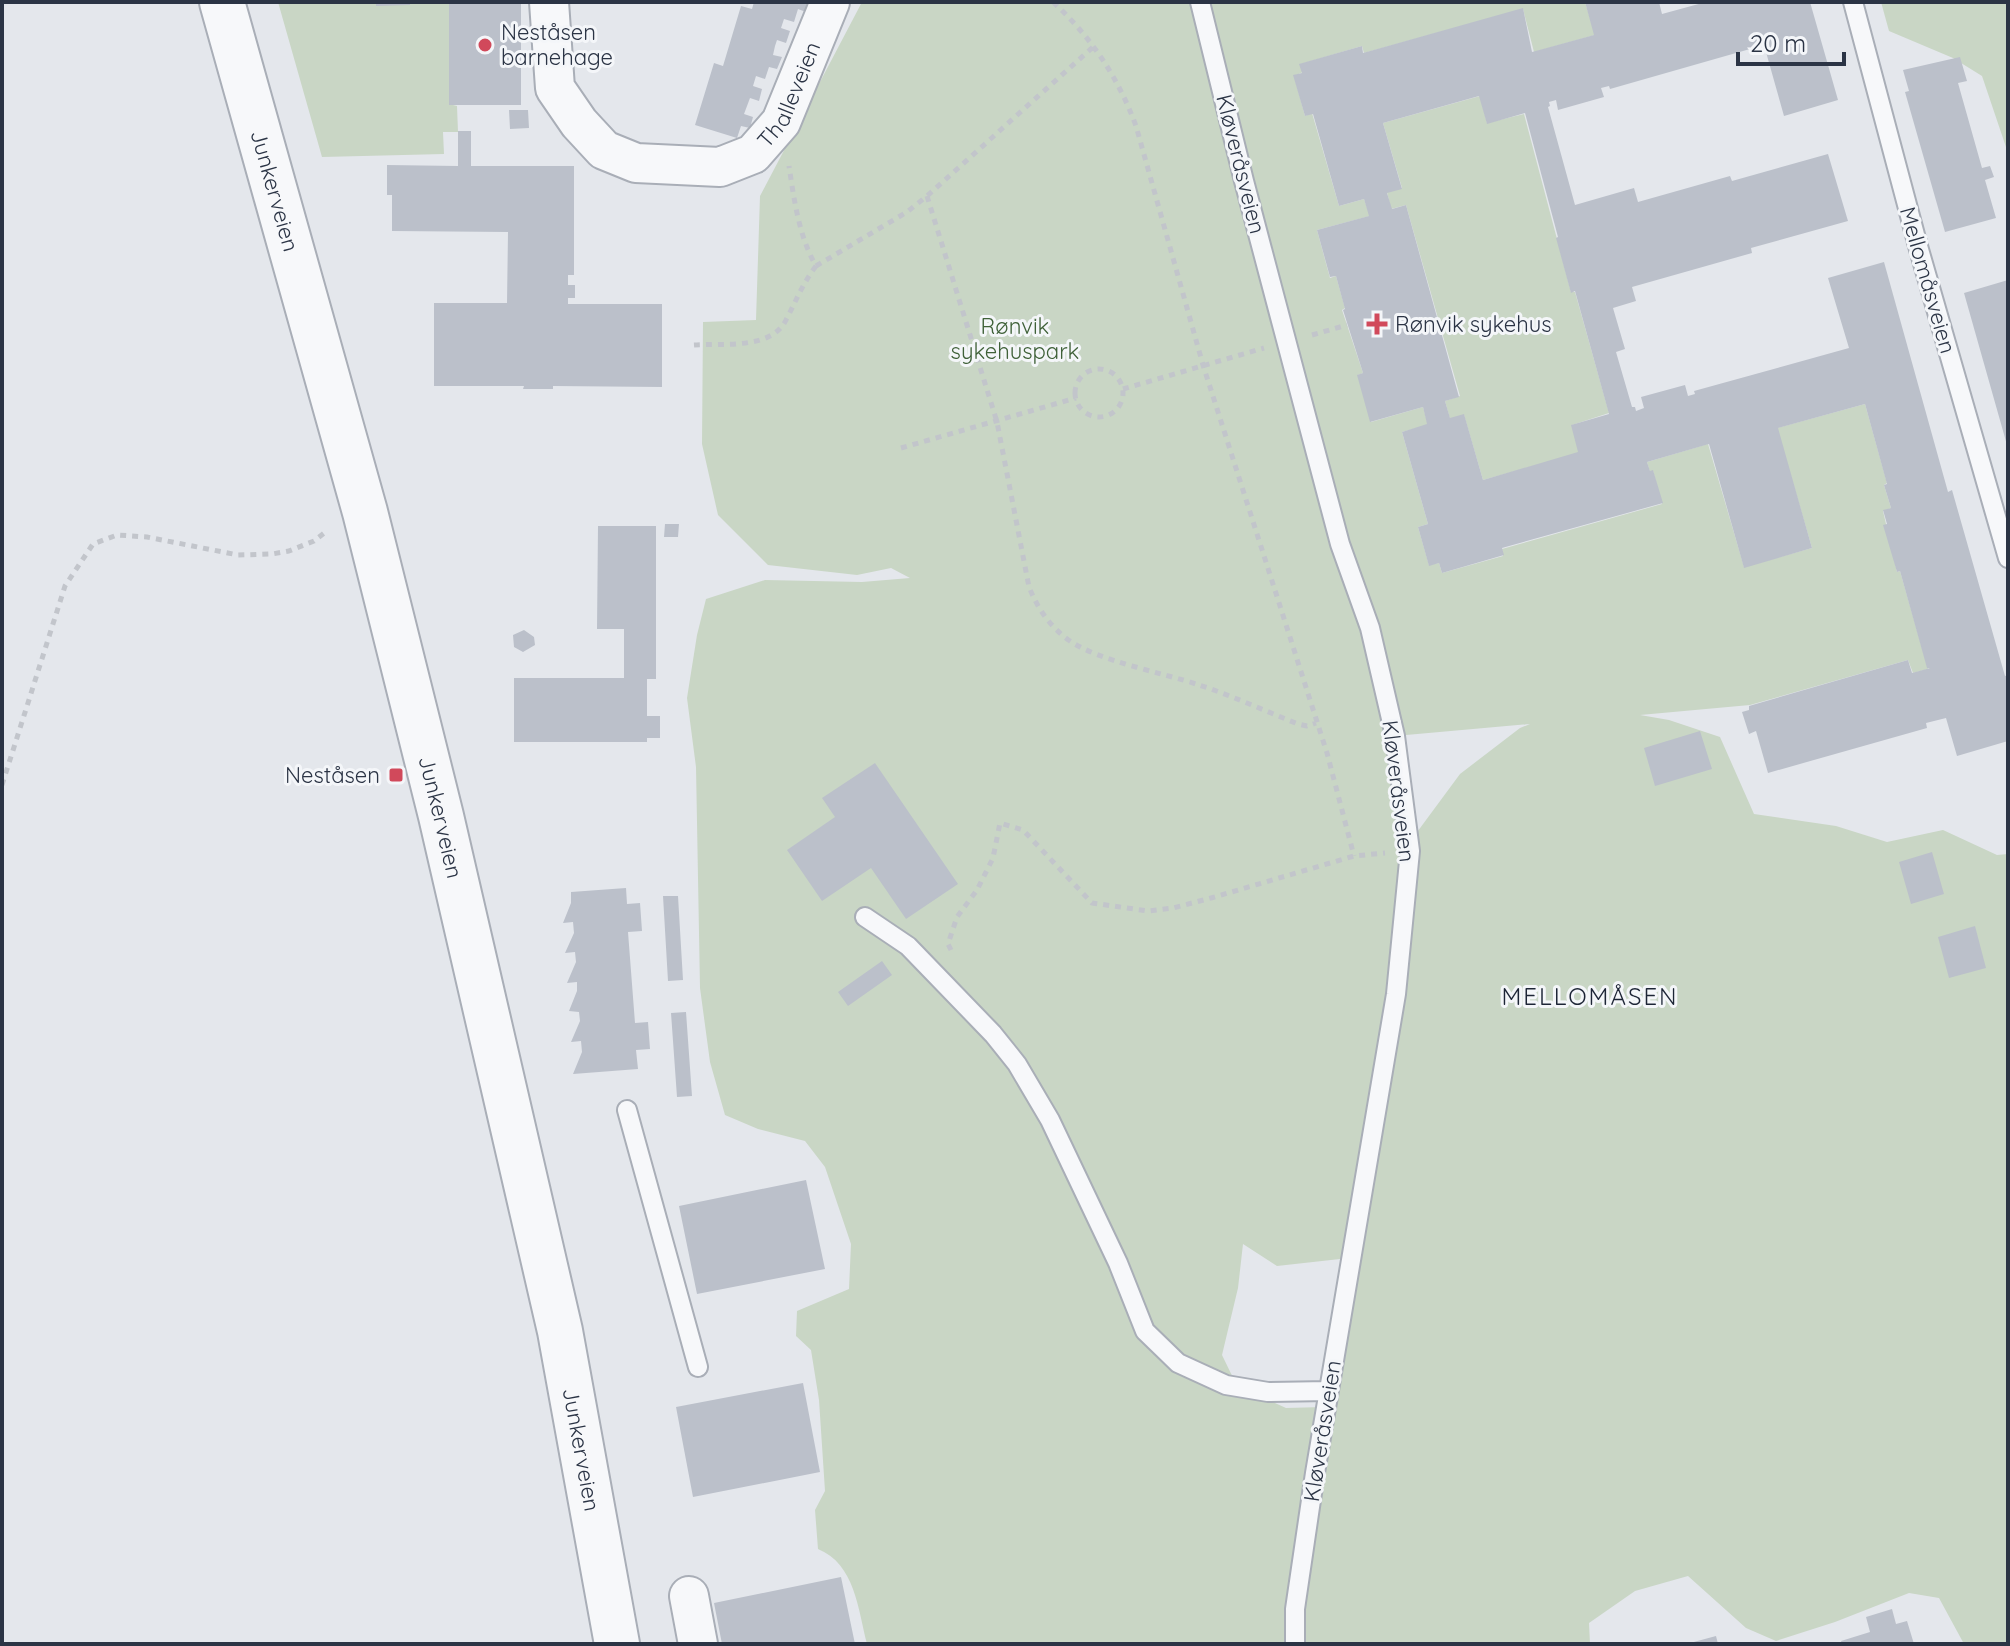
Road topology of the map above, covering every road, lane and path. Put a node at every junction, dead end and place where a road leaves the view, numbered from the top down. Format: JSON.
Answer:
{"nodes":[{"id":1,"x":222,"y":2,"type":"edge"},
{"id":2,"x":549,"y":2,"type":"edge"},
{"id":3,"x":830,"y":2,"type":"edge"},
{"id":4,"x":1053,"y":2,"type":"edge"},
{"id":5,"x":1200,"y":2,"type":"edge"},
{"id":6,"x":1853,"y":2,"type":"edge"},
{"id":7,"x":1093,"y":47,"type":"junction"},
{"id":8,"x":781,"y":122,"type":"junction"},
{"id":9,"x":927,"y":196,"type":"junction"},
{"id":10,"x":816,"y":266,"type":"junction"},
{"id":11,"x":694,"y":345,"type":"dead end"},
{"id":12,"x":1273,"y":346,"type":"dead end"},
{"id":13,"x":1203,"y":365,"type":"junction"},
{"id":14,"x":1123,"y":389,"type":"junction"},
{"id":15,"x":1076,"y":398,"type":"junction"},
{"id":16,"x":997,"y":422,"type":"junction"},
{"id":17,"x":901,"y":448,"type":"dead end"},
{"id":18,"x":332,"y":528,"type":"dead end"},
{"id":19,"x":2008,"y":558,"type":"edge"},
{"id":20,"x":1316,"y":723,"type":"junction"},
{"id":21,"x":2,"y":785,"type":"edge"},
{"id":22,"x":1410,"y":851,"type":"junction"},
{"id":23,"x":1354,"y":856,"type":"junction"},
{"id":24,"x":865,"y":917,"type":"dead end"},
{"id":25,"x":955,"y":956,"type":"dead end"},
{"id":26,"x":627,"y":1110,"type":"dead end"},
{"id":27,"x":698,"y":1367,"type":"dead end"},
{"id":28,"x":1328,"y":1391,"type":"junction"},
{"id":29,"x":689,"y":1596,"type":"dead end"},
{"id":30,"x":617,"y":1644,"type":"edge"},
{"id":31,"x":698,"y":1644,"type":"edge"},
{"id":32,"x":1295,"y":1644,"type":"edge"}],
"edges":[{"from":1,"to":30,"type":"street","name":"Junkerveien"},
{"from":2,"to":8,"type":"street","name":"Thalleveien"},
{"from":3,"to":8,"type":"street","name":"Thalleveien"},
{"from":4,"to":7,"type":"path"},
{"from":5,"to":22,"type":"lane","name":"Kløveråsveien"},
{"from":6,"to":19,"type":"lane","name":"Mellomåsveien"},
{"from":7,"to":9,"type":"path"},
{"from":7,"to":13,"type":"path"},
{"from":8,"to":10,"type":"path"},
{"from":9,"to":10,"type":"path"},
{"from":9,"to":16,"type":"path"},
{"from":10,"to":11,"type":"path"},
{"from":12,"to":13,"type":"path"},
{"from":13,"to":14,"type":"path"},
{"from":13,"to":20,"type":"path"},
{"from":14,"to":15,"type":"path"},
{"from":14,"to":15,"type":"path"},
{"from":15,"to":16,"type":"path"},
{"from":16,"to":17,"type":"path"},
{"from":16,"to":20,"type":"path"},
{"from":18,"to":21,"type":"path"},
{"from":20,"to":23,"type":"path"},
{"from":22,"to":23,"type":"path"},
{"from":22,"to":28,"type":"lane","name":"Kløveråsveien"},
{"from":23,"to":25,"type":"path"},
{"from":24,"to":28,"type":"lane"},
{"from":26,"to":27,"type":"lane"},
{"from":28,"to":32,"type":"lane","name":"Kløveråsveien"},
{"from":29,"to":31,"type":"street"}]}
